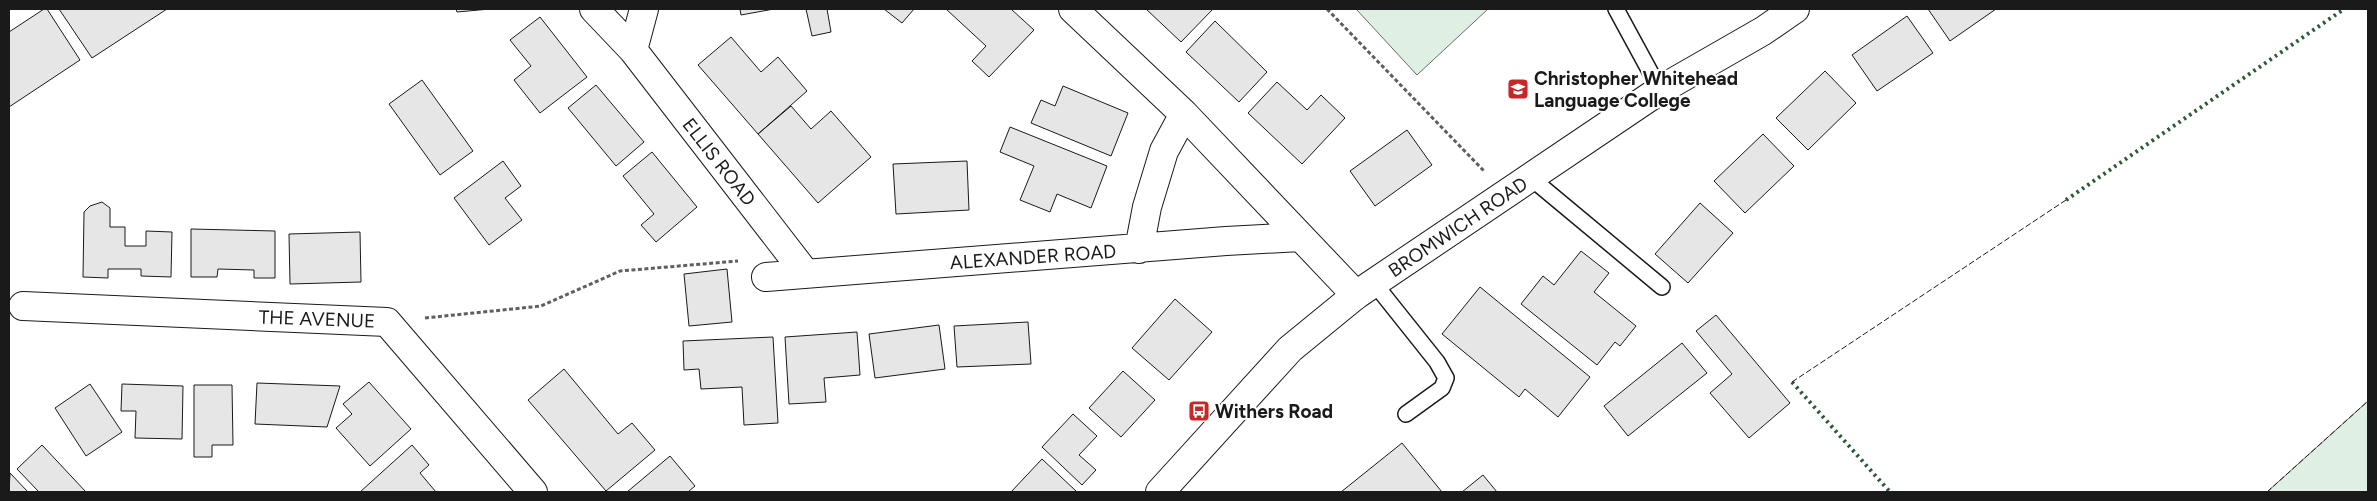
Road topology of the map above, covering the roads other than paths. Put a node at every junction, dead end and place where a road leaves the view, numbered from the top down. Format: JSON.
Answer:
{"nodes":[{"id":1,"x":594,"y":9,"type":"edge"},
{"id":2,"x":644,"y":9,"type":"edge"},
{"id":3,"x":1073,"y":9,"type":"edge"},
{"id":4,"x":1616,"y":9,"type":"edge"},
{"id":5,"x":1795,"y":9,"type":"edge"},
{"id":6,"x":1769,"y":20,"type":"edge"},
{"id":7,"x":633,"y":50,"type":"junction"},
{"id":8,"x":1660,"y":90,"type":"junction"},
{"id":9,"x":1184,"y":114,"type":"junction"},
{"id":10,"x":1530,"y":178,"type":"junction"},
{"id":11,"x":1300,"y":237,"type":"junction"},
{"id":12,"x":1139,"y":249,"type":"junction"},
{"id":13,"x":806,"y":274,"type":"junction"},
{"id":14,"x":766,"y":277,"type":"dead end"},
{"id":15,"x":1662,"y":287,"type":"dead end"},
{"id":16,"x":1365,"y":289,"type":"junction"},
{"id":17,"x":23,"y":306,"type":"dead end"},
{"id":18,"x":1406,"y":414,"type":"dead end"},
{"id":19,"x":533,"y":492,"type":"edge"},
{"id":20,"x":1160,"y":492,"type":"edge"}],
"edges":[{"from":1,"to":7,"type":"street","name":"ELLIS ROAD"},
{"from":2,"to":7,"type":"street"},
{"from":3,"to":9,"type":"street"},
{"from":4,"to":8,"type":"lane"},
{"from":5,"to":6,"type":"street","name":"BROMWICH ROAD"},
{"from":6,"to":8,"type":"street","name":"BROMWICH ROAD"},
{"from":7,"to":13,"type":"street","name":"ELLIS ROAD"},
{"from":8,"to":10,"type":"street","name":"BROMWICH ROAD"},
{"from":9,"to":11,"type":"street"},
{"from":9,"to":12,"type":"street"},
{"from":10,"to":15,"type":"lane"},
{"from":10,"to":16,"type":"street","name":"BROMWICH ROAD"},
{"from":11,"to":12,"type":"street","name":"ALEXANDER ROAD"},
{"from":11,"to":16,"type":"street"},
{"from":12,"to":13,"type":"street","name":"ALEXANDER ROAD"},
{"from":13,"to":14,"type":"street","name":"ALEXANDER ROAD"},
{"from":16,"to":18,"type":"lane"},
{"from":16,"to":20,"type":"street","name":"BROMWICH ROAD"},
{"from":17,"to":19,"type":"street","name":"THE AVENUE"}]}
